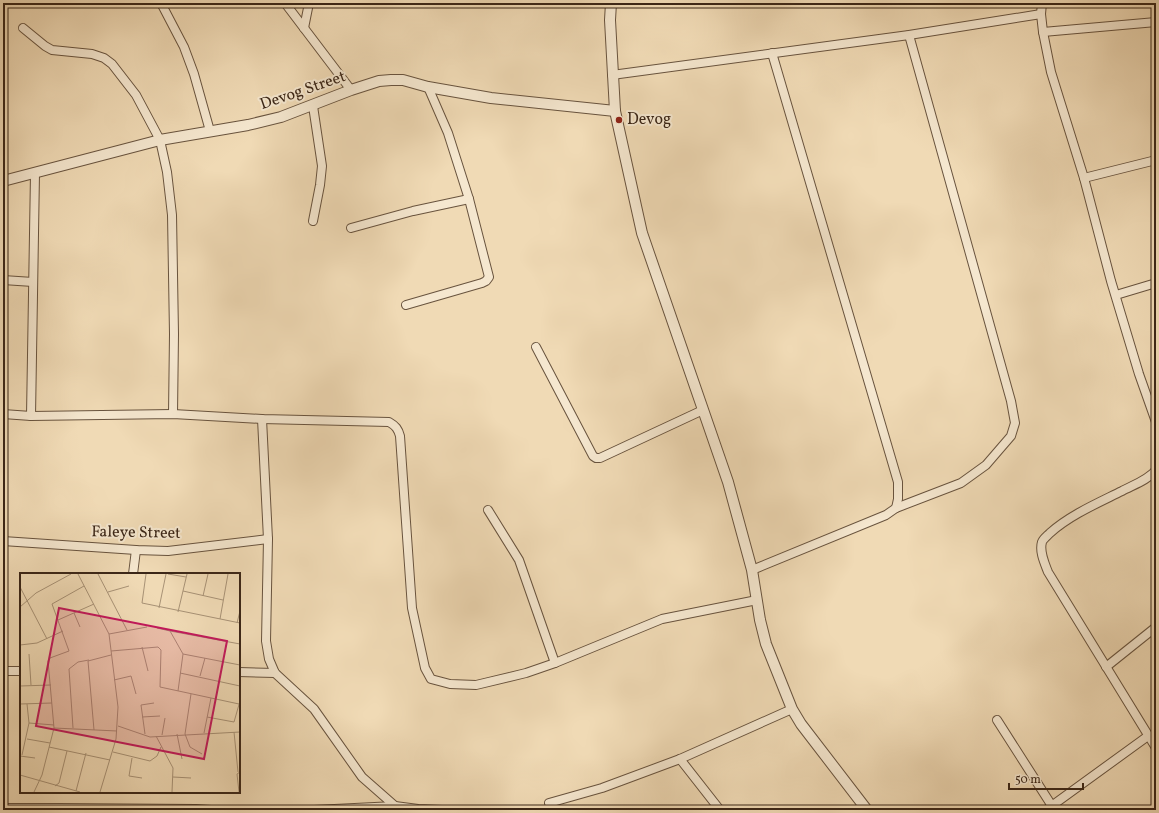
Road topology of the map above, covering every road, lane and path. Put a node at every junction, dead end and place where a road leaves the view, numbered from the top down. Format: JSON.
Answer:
{"nodes":[{"id":1,"x":162,"y":3,"type":"edge"},
{"id":2,"x":285,"y":3,"type":"edge"},
{"id":3,"x":310,"y":3,"type":"edge"},
{"id":4,"x":611,"y":3,"type":"edge"},
{"id":5,"x":1042,"y":3,"type":"edge"},
{"id":6,"x":1041,"y":14,"type":"junction"},
{"id":7,"x":1156,"y":22,"type":"edge"},
{"id":8,"x":24,"y":28,"type":"dead end"},
{"id":9,"x":304,"y":28,"type":"junction"},
{"id":10,"x":1043,"y":32,"type":"junction"},
{"id":11,"x":909,"y":35,"type":"junction"},
{"id":12,"x":772,"y":52,"type":"junction"},
{"id":13,"x":612,"y":75,"type":"junction"},
{"id":14,"x":428,"y":87,"type":"junction"},
{"id":15,"x":351,"y":90,"type":"junction"},
{"id":16,"x":313,"y":106,"type":"junction"},
{"id":17,"x":615,"y":111,"type":"junction"},
{"id":18,"x":210,"y":132,"type":"junction"},
{"id":19,"x":160,"y":140,"type":"junction"},
{"id":20,"x":1156,"y":160,"type":"edge"},
{"id":21,"x":35,"y":173,"type":"junction"},
{"id":22,"x":1084,"y":178,"type":"junction"},
{"id":23,"x":3,"y":181,"type":"edge"},
{"id":24,"x":469,"y":199,"type":"junction"},
{"id":25,"x":313,"y":221,"type":"dead end"},
{"id":26,"x":351,"y":228,"type":"dead end"},
{"id":27,"x":3,"y":280,"type":"edge"},
{"id":28,"x":33,"y":282,"type":"junction"},
{"id":29,"x":1156,"y":283,"type":"edge"},
{"id":30,"x":1116,"y":295,"type":"junction"},
{"id":31,"x":406,"y":306,"type":"dead end"},
{"id":32,"x":536,"y":347,"type":"dead end"},
{"id":33,"x":703,"y":410,"type":"junction"},
{"id":34,"x":3,"y":414,"type":"edge"},
{"id":35,"x":173,"y":414,"type":"junction"},
{"id":36,"x":31,"y":416,"type":"junction"},
{"id":37,"x":262,"y":419,"type":"junction"},
{"id":38,"x":1156,"y":422,"type":"edge"},
{"id":39,"x":1156,"y":470,"type":"edge"},
{"id":40,"x":896,"y":508,"type":"junction"},
{"id":41,"x":488,"y":510,"type":"dead end"},
{"id":42,"x":3,"y":540,"type":"edge"},
{"id":43,"x":268,"y":540,"type":"junction"},
{"id":44,"x":136,"y":550,"type":"junction"},
{"id":45,"x":752,"y":570,"type":"junction"},
{"id":46,"x":133,"y":573,"type":"edge"},
{"id":47,"x":757,"y":600,"type":"junction"},
{"id":48,"x":1156,"y":627,"type":"edge"},
{"id":49,"x":555,"y":663,"type":"junction"},
{"id":50,"x":1106,"y":667,"type":"junction"},
{"id":51,"x":3,"y":671,"type":"edge"},
{"id":52,"x":20,"y":671,"type":"edge"},
{"id":53,"x":240,"y":672,"type":"edge"},
{"id":54,"x":275,"y":672,"type":"junction"},
{"id":55,"x":792,"y":709,"type":"junction"},
{"id":56,"x":997,"y":720,"type":"dead end"},
{"id":57,"x":1148,"y":736,"type":"junction"},
{"id":58,"x":1156,"y":748,"type":"edge"},
{"id":59,"x":680,"y":759,"type":"junction"},
{"id":60,"x":549,"y":804,"type":"dead end"},
{"id":61,"x":395,"y":806,"type":"junction"},
{"id":62,"x":3,"y":808,"type":"edge"},
{"id":63,"x":1049,"y":808,"type":"edge"},
{"id":64,"x":211,"y":810,"type":"edge"},
{"id":65,"x":314,"y":810,"type":"edge"},
{"id":66,"x":442,"y":810,"type":"edge"},
{"id":67,"x":720,"y":810,"type":"edge"},
{"id":68,"x":867,"y":810,"type":"edge"}],
"edges":[{"from":1,"to":18,"type":"street"},
{"from":2,"to":9,"type":"street"},
{"from":3,"to":9,"type":"street"},
{"from":4,"to":13,"type":"street"},
{"from":5,"to":6,"type":"street"},
{"from":6,"to":10,"type":"street"},
{"from":6,"to":11,"type":"street"},
{"from":7,"to":10,"type":"street"},
{"from":8,"to":19,"type":"street"},
{"from":9,"to":15,"type":"street"},
{"from":10,"to":22,"type":"street"},
{"from":11,"to":12,"type":"street"},
{"from":11,"to":40,"type":"street"},
{"from":12,"to":13,"type":"street"},
{"from":12,"to":40,"type":"street"},
{"from":13,"to":17,"type":"street"},
{"from":14,"to":15,"type":"street","name":"Devog Street"},
{"from":14,"to":17,"type":"street","name":"Devog Street"},
{"from":14,"to":24,"type":"street"},
{"from":15,"to":16,"type":"street","name":"Devog Street"},
{"from":16,"to":18,"type":"street","name":"Devog Street"},
{"from":16,"to":25,"type":"street"},
{"from":17,"to":33,"type":"street"},
{"from":18,"to":19,"type":"street","name":"Devog Street"},
{"from":19,"to":21,"type":"street","name":"Devog Street"},
{"from":19,"to":35,"type":"street"},
{"from":20,"to":22,"type":"street"},
{"from":21,"to":23,"type":"street","name":"Devog Street"},
{"from":21,"to":28,"type":"street"},
{"from":22,"to":30,"type":"street"},
{"from":24,"to":26,"type":"street"},
{"from":24,"to":31,"type":"street"},
{"from":27,"to":28,"type":"street"},
{"from":28,"to":36,"type":"street"},
{"from":29,"to":30,"type":"street"},
{"from":30,"to":38,"type":"street"},
{"from":32,"to":33,"type":"street"},
{"from":33,"to":45,"type":"street"},
{"from":34,"to":36,"type":"street"},
{"from":35,"to":36,"type":"street"},
{"from":35,"to":37,"type":"street"},
{"from":37,"to":43,"type":"street"},
{"from":37,"to":49,"type":"street"},
{"from":39,"to":50,"type":"street"},
{"from":40,"to":45,"type":"street"},
{"from":41,"to":49,"type":"street"},
{"from":42,"to":44,"type":"street","name":"Faleye Street"},
{"from":43,"to":44,"type":"street","name":"Faleye Street"},
{"from":43,"to":54,"type":"street"},
{"from":44,"to":46,"type":"street"},
{"from":45,"to":47,"type":"street"},
{"from":47,"to":49,"type":"street"},
{"from":47,"to":55,"type":"street"},
{"from":48,"to":50,"type":"street"},
{"from":50,"to":57,"type":"street"},
{"from":51,"to":52,"type":"street"},
{"from":53,"to":54,"type":"street"},
{"from":54,"to":61,"type":"street"},
{"from":55,"to":59,"type":"street"},
{"from":55,"to":68,"type":"street"},
{"from":56,"to":63,"type":"street"},
{"from":57,"to":58,"type":"street"},
{"from":57,"to":63,"type":"street"},
{"from":59,"to":60,"type":"street"},
{"from":59,"to":67,"type":"street"},
{"from":61,"to":65,"type":"street"},
{"from":61,"to":66,"type":"street"},
{"from":62,"to":64,"type":"street"}]}
